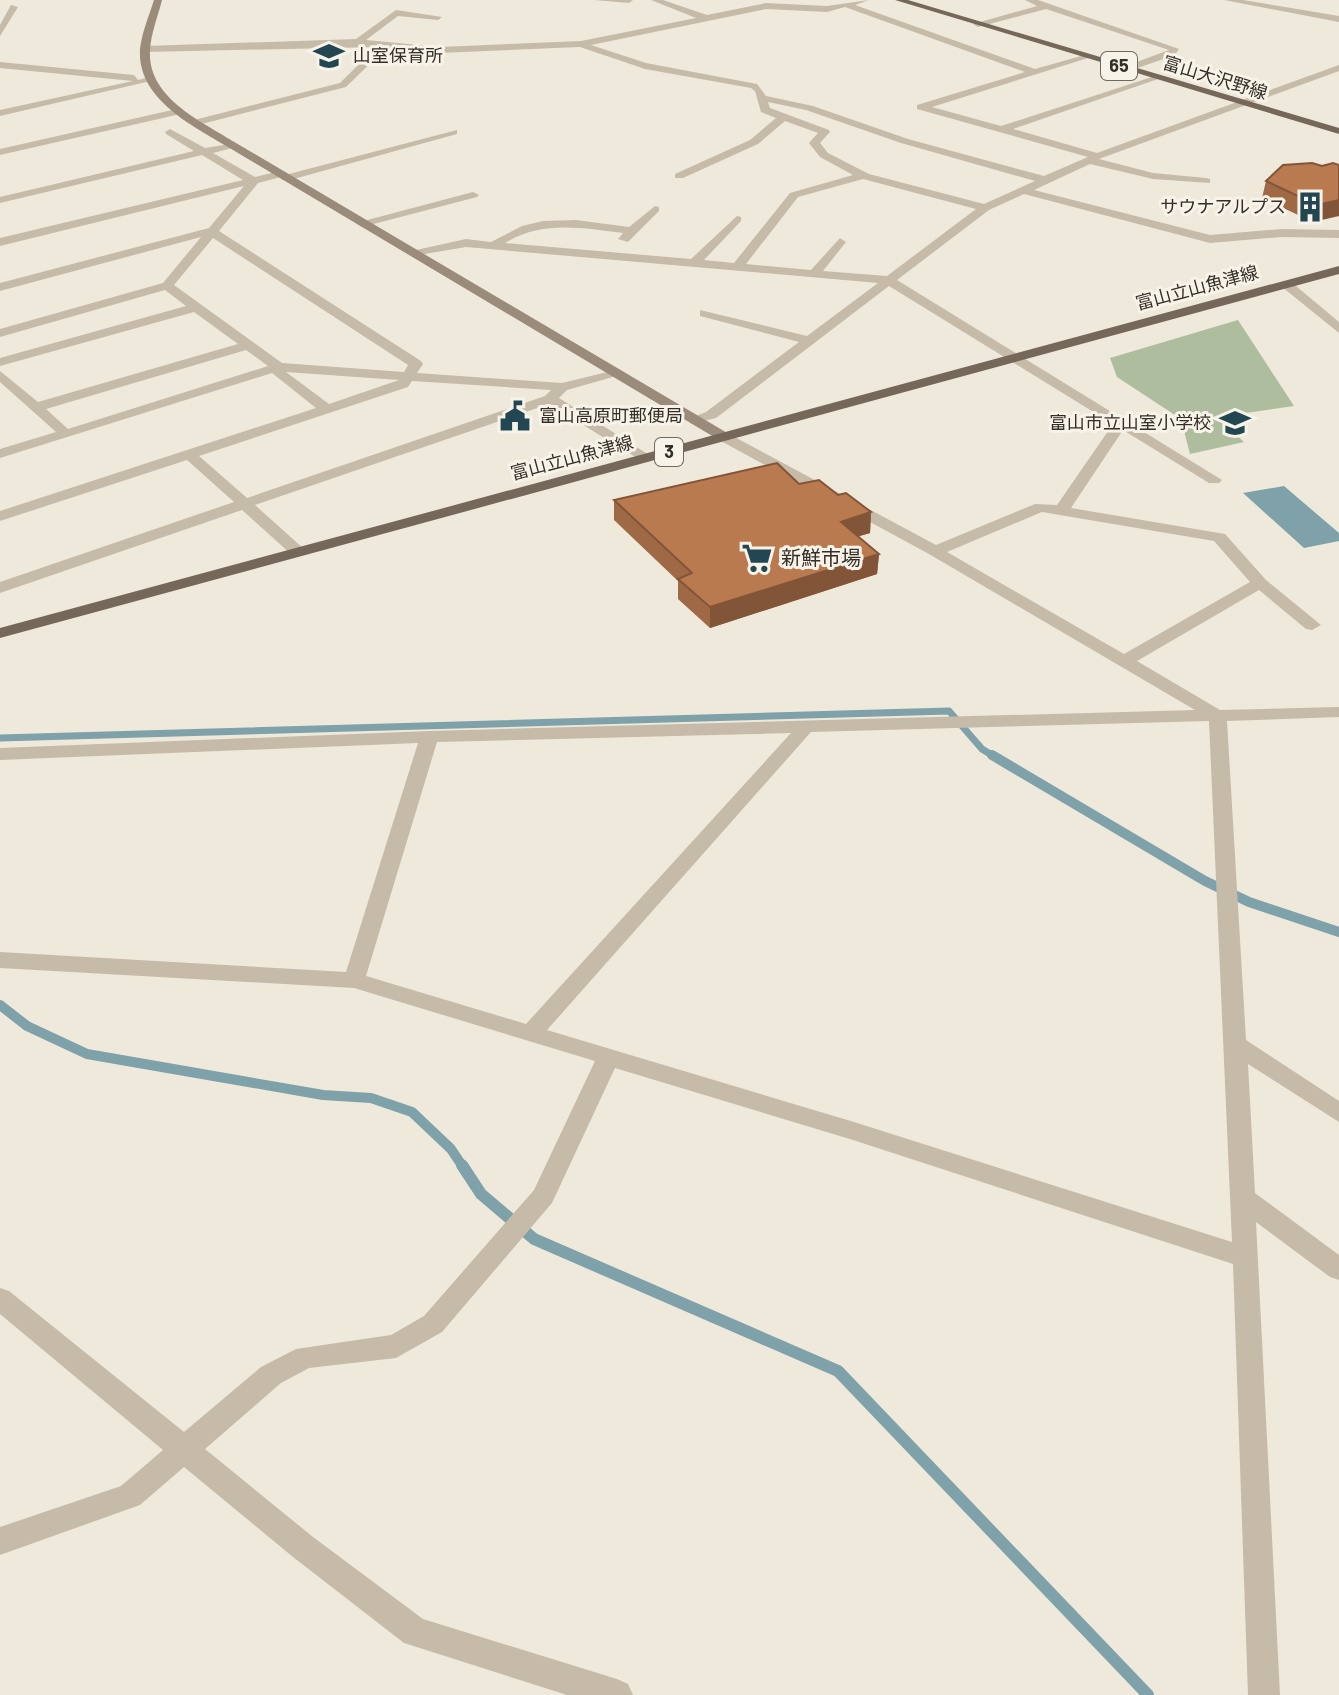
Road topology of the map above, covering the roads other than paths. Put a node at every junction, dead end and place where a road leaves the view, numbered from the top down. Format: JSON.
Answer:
{"nodes":[{"id":1,"x":158,"y":0,"type":"edge"},
{"id":2,"x":598,"y":0,"type":"edge"},
{"id":3,"x":629,"y":0,"type":"edge"},
{"id":4,"x":655,"y":0,"type":"edge"},
{"id":5,"x":865,"y":0,"type":"edge"},
{"id":6,"x":899,"y":0,"type":"edge"},
{"id":7,"x":1030,"y":0,"type":"edge"},
{"id":8,"x":1228,"y":0,"type":"edge"},
{"id":9,"x":847,"y":5,"type":"junction"},
{"id":10,"x":1047,"y":6,"type":"junction"},
{"id":11,"x":14,"y":7,"type":"dead end"},
{"id":12,"x":438,"y":17,"type":"dead end"},
{"id":13,"x":708,"y":19,"type":"junction"},
{"id":14,"x":1339,"y":19,"type":"edge"},
{"id":15,"x":978,"y":24,"type":"junction"},
{"id":16,"x":0,"y":33,"type":"edge"},
{"id":17,"x":358,"y":42,"type":"junction"},
{"id":18,"x":384,"y":44,"type":"junction"},
{"id":19,"x":581,"y":44,"type":"junction"},
{"id":20,"x":145,"y":49,"type":"junction"},
{"id":21,"x":1085,"y":56,"type":"junction"},
{"id":22,"x":0,"y":65,"type":"edge"},
{"id":23,"x":1339,"y":68,"type":"edge"},
{"id":24,"x":1126,"y":69,"type":"junction"},
{"id":25,"x":1035,"y":72,"type":"junction"},
{"id":26,"x":1155,"y":77,"type":"junction"},
{"id":27,"x":150,"y":80,"type":"junction"},
{"id":28,"x":761,"y":98,"type":"junction"},
{"id":29,"x":1242,"y":103,"type":"junction"},
{"id":30,"x":3,"y":110,"type":"edge"},
{"id":31,"x":181,"y":111,"type":"junction"},
{"id":32,"x":784,"y":116,"type":"junction"},
{"id":33,"x":198,"y":122,"type":"junction"},
{"id":34,"x":999,"y":131,"type":"junction"},
{"id":35,"x":1339,"y":131,"type":"edge"},
{"id":36,"x":170,"y":132,"type":"dead end"},
{"id":37,"x":453,"y":132,"type":"dead end"},
{"id":38,"x":232,"y":145,"type":"junction"},
{"id":39,"x":0,"y":152,"type":"edge"},
{"id":40,"x":204,"y":152,"type":"junction"},
{"id":41,"x":1093,"y":158,"type":"junction"},
{"id":42,"x":236,"y":171,"type":"junction"},
{"id":43,"x":283,"y":176,"type":"junction"},
{"id":44,"x":679,"y":176,"type":"dead end"},
{"id":45,"x":862,"y":176,"type":"junction"},
{"id":46,"x":1041,"y":179,"type":"junction"},
{"id":47,"x":254,"y":181,"type":"junction"},
{"id":48,"x":1206,"y":181,"type":"dead end"},
{"id":49,"x":1021,"y":190,"type":"junction"},
{"id":50,"x":473,"y":195,"type":"dead end"},
{"id":51,"x":0,"y":200,"type":"edge"},
{"id":52,"x":985,"y":208,"type":"junction"},
{"id":53,"x":655,"y":209,"type":"dead end"},
{"id":54,"x":737,"y":219,"type":"dead end"},
{"id":55,"x":362,"y":223,"type":"junction"},
{"id":56,"x":0,"y":228,"type":"edge"},
{"id":57,"x":210,"y":231,"type":"junction"},
{"id":58,"x":632,"y":231,"type":"junction"},
{"id":59,"x":1339,"y":234,"type":"edge"},
{"id":60,"x":0,"y":242,"type":"edge"},
{"id":61,"x":840,"y":242,"type":"dead end"},
{"id":62,"x":492,"y":246,"type":"junction"},
{"id":63,"x":413,"y":252,"type":"junction"},
{"id":64,"x":606,"y":255,"type":"junction"},
{"id":65,"x":694,"y":263,"type":"junction"},
{"id":66,"x":737,"y":267,"type":"junction"},
{"id":67,"x":1339,"y":270,"type":"edge"},
{"id":68,"x":815,"y":273,"type":"junction"},
{"id":69,"x":888,"y":280,"type":"junction"},
{"id":70,"x":1286,"y":284,"type":"junction"},
{"id":71,"x":167,"y":286,"type":"junction"},
{"id":72,"x":0,"y":287,"type":"edge"},
{"id":73,"x":197,"y":307,"type":"junction"},
{"id":74,"x":705,"y":313,"type":"dead end"},
{"id":75,"x":1339,"y":329,"type":"edge"},
{"id":76,"x":0,"y":333,"type":"edge"},
{"id":77,"x":811,"y":341,"type":"junction"},
{"id":78,"x":248,"y":345,"type":"junction"},
{"id":79,"x":1014,"y":358,"type":"junction"},
{"id":80,"x":0,"y":362,"type":"edge"},
{"id":81,"x":278,"y":367,"type":"junction"},
{"id":82,"x":615,"y":372,"type":"junction"},
{"id":83,"x":0,"y":375,"type":"edge"},
{"id":84,"x":409,"y":375,"type":"junction"},
{"id":85,"x":562,"y":387,"type":"junction"},
{"id":86,"x":550,"y":399,"type":"junction"},
{"id":87,"x":36,"y":407,"type":"junction"},
{"id":88,"x":327,"y":409,"type":"junction"},
{"id":89,"x":696,"y":421,"type":"junction"},
{"id":90,"x":1121,"y":423,"type":"junction"},
{"id":91,"x":66,"y":434,"type":"junction"},
{"id":92,"x":724,"y":437,"type":"junction"},
{"id":93,"x":0,"y":454,"type":"edge"},
{"id":94,"x":189,"y":454,"type":"junction"},
{"id":95,"x":647,"y":458,"type":"junction"},
{"id":96,"x":1214,"y":480,"type":"dead end"},
{"id":97,"x":248,"y":505,"type":"junction"},
{"id":98,"x":1062,"y":510,"type":"junction"},
{"id":99,"x":2,"y":512,"type":"edge"},
{"id":100,"x":935,"y":551,"type":"junction"},
{"id":101,"x":298,"y":552,"type":"junction"},
{"id":102,"x":1260,"y":583,"type":"junction"},
{"id":103,"x":0,"y":588,"type":"edge"},
{"id":104,"x":1312,"y":625,"type":"dead end"},
{"id":105,"x":0,"y":633,"type":"edge"},
{"id":106,"x":1127,"y":660,"type":"junction"},
{"id":107,"x":1339,"y":712,"type":"edge"},
{"id":108,"x":1218,"y":716,"type":"junction"},
{"id":109,"x":805,"y":728,"type":"junction"},
{"id":110,"x":429,"y":737,"type":"junction"},
{"id":111,"x":0,"y":754,"type":"edge"},
{"id":112,"x":0,"y":960,"type":"edge"},
{"id":113,"x":354,"y":980,"type":"junction"},
{"id":114,"x":530,"y":1034,"type":"junction"},
{"id":115,"x":1237,"y":1045,"type":"junction"},
{"id":116,"x":608,"y":1059,"type":"junction"},
{"id":117,"x":1339,"y":1113,"type":"edge"},
{"id":118,"x":1240,"y":1196,"type":"junction"},
{"id":119,"x":1245,"y":1257,"type":"junction"},
{"id":120,"x":1339,"y":1269,"type":"edge"},
{"id":121,"x":0,"y":1299,"type":"edge"},
{"id":122,"x":182,"y":1449,"type":"junction"},
{"id":123,"x":0,"y":1541,"type":"edge"},
{"id":124,"x":617,"y":1695,"type":"edge"},
{"id":125,"x":1264,"y":1695,"type":"edge"}],
"edges":[{"from":1,"to":20,"type":"street"},
{"from":2,"to":3,"type":"street"},
{"from":4,"to":13,"type":"street"},
{"from":5,"to":9,"type":"street"},
{"from":6,"to":15,"type":"main road","name":"富山大沢野線","number":"65"},
{"from":7,"to":10,"type":"street"},
{"from":8,"to":14,"type":"street"},
{"from":9,"to":13,"type":"street"},
{"from":9,"to":25,"type":"street"},
{"from":10,"to":15,"type":"street"},
{"from":10,"to":24,"type":"street"},
{"from":11,"to":16,"type":"street"},
{"from":12,"to":17,"type":"street"},
{"from":13,"to":19,"type":"street"},
{"from":15,"to":21,"type":"main road","name":"富山大沢野線","number":"65"},
{"from":17,"to":18,"type":"street"},
{"from":17,"to":20,"type":"street"},
{"from":18,"to":19,"type":"street"},
{"from":18,"to":33,"type":"street"},
{"from":19,"to":28,"type":"street"},
{"from":20,"to":27,"type":"street"},
{"from":21,"to":24,"type":"main road","name":"富山大沢野線","number":"65"},
{"from":21,"to":25,"type":"street"},
{"from":22,"to":27,"type":"street"},
{"from":23,"to":29,"type":"street"},
{"from":24,"to":26,"type":"main road","name":"富山大沢野線","number":"65"},
{"from":25,"to":34,"type":"street"},
{"from":26,"to":29,"type":"main road","name":"富山大沢野線","number":"65"},
{"from":26,"to":34,"type":"street"},
{"from":27,"to":30,"type":"street"},
{"from":27,"to":31,"type":"street"},
{"from":28,"to":32,"type":"street"},
{"from":28,"to":46,"type":"street"},
{"from":29,"to":35,"type":"main road","name":"富山大沢野線","number":"65"},
{"from":29,"to":41,"type":"street"},
{"from":31,"to":33,"type":"street"},
{"from":31,"to":39,"type":"street"},
{"from":32,"to":44,"type":"street"},
{"from":32,"to":45,"type":"street"},
{"from":33,"to":38,"type":"street"},
{"from":34,"to":41,"type":"street"},
{"from":36,"to":40,"type":"street"},
{"from":37,"to":43,"type":"street"},
{"from":38,"to":40,"type":"street"},
{"from":38,"to":43,"type":"street"},
{"from":40,"to":42,"type":"street"},
{"from":40,"to":51,"type":"street"},
{"from":41,"to":46,"type":"street"},
{"from":41,"to":48,"type":"street"},
{"from":42,"to":47,"type":"street"},
{"from":42,"to":56,"type":"street"},
{"from":43,"to":47,"type":"street"},
{"from":43,"to":55,"type":"street"},
{"from":45,"to":52,"type":"street"},
{"from":45,"to":66,"type":"street"},
{"from":46,"to":49,"type":"street"},
{"from":47,"to":57,"type":"street"},
{"from":47,"to":60,"type":"street"},
{"from":49,"to":52,"type":"street"},
{"from":49,"to":59,"type":"street"},
{"from":50,"to":55,"type":"street"},
{"from":52,"to":69,"type":"street"},
{"from":53,"to":58,"type":"street"},
{"from":54,"to":65,"type":"street"},
{"from":55,"to":63,"type":"street"},
{"from":57,"to":71,"type":"street"},
{"from":57,"to":72,"type":"street"},
{"from":57,"to":84,"type":"street"},
{"from":58,"to":62,"type":"street"},
{"from":58,"to":64,"type":"street"},
{"from":61,"to":68,"type":"street"},
{"from":62,"to":63,"type":"street"},
{"from":62,"to":64,"type":"street"},
{"from":63,"to":82,"type":"street"},
{"from":64,"to":65,"type":"street"},
{"from":65,"to":66,"type":"street"},
{"from":66,"to":68,"type":"street"},
{"from":67,"to":70,"type":"main road","name":"富山立山魚津線","number":"3"},
{"from":68,"to":69,"type":"street"},
{"from":69,"to":77,"type":"street"},
{"from":69,"to":79,"type":"street"},
{"from":70,"to":75,"type":"street"},
{"from":70,"to":79,"type":"main road","name":"富山立山魚津線","number":"3"},
{"from":71,"to":73,"type":"street"},
{"from":71,"to":76,"type":"street"},
{"from":73,"to":78,"type":"street"},
{"from":73,"to":80,"type":"street"},
{"from":74,"to":77,"type":"street"},
{"from":77,"to":89,"type":"street"},
{"from":78,"to":81,"type":"street"},
{"from":78,"to":87,"type":"street"},
{"from":79,"to":90,"type":"street"},
{"from":79,"to":92,"type":"main road","name":"富山立山魚津線","number":"3"},
{"from":81,"to":84,"type":"street"},
{"from":81,"to":88,"type":"street"},
{"from":81,"to":91,"type":"street"},
{"from":82,"to":85,"type":"street"},
{"from":82,"to":89,"type":"street"},
{"from":83,"to":87,"type":"street"},
{"from":84,"to":85,"type":"street"},
{"from":84,"to":88,"type":"street"},
{"from":85,"to":86,"type":"street"},
{"from":86,"to":95,"type":"street"},
{"from":86,"to":97,"type":"street"},
{"from":87,"to":91,"type":"street"},
{"from":88,"to":94,"type":"street"},
{"from":89,"to":92,"type":"street"},
{"from":90,"to":96,"type":"street"},
{"from":90,"to":98,"type":"street"},
{"from":91,"to":93,"type":"street"},
{"from":92,"to":95,"type":"main road","name":"富山立山魚津線","number":"3"},
{"from":92,"to":100,"type":"street"},
{"from":94,"to":97,"type":"street"},
{"from":94,"to":99,"type":"street"},
{"from":95,"to":101,"type":"main road","name":"富山立山魚津線","number":"3"},
{"from":97,"to":101,"type":"street"},
{"from":97,"to":103,"type":"street"},
{"from":98,"to":100,"type":"street"},
{"from":98,"to":102,"type":"street"},
{"from":100,"to":106,"type":"street"},
{"from":101,"to":105,"type":"main road","name":"富山立山魚津線","number":"3"},
{"from":102,"to":104,"type":"street"},
{"from":102,"to":106,"type":"street"},
{"from":106,"to":108,"type":"street"},
{"from":107,"to":108,"type":"street"},
{"from":108,"to":109,"type":"street"},
{"from":108,"to":115,"type":"street"},
{"from":109,"to":110,"type":"street"},
{"from":109,"to":114,"type":"street"},
{"from":110,"to":111,"type":"street"},
{"from":110,"to":113,"type":"street"},
{"from":112,"to":113,"type":"street"},
{"from":113,"to":114,"type":"street"},
{"from":114,"to":116,"type":"street"},
{"from":115,"to":117,"type":"street"},
{"from":115,"to":118,"type":"street"},
{"from":116,"to":119,"type":"street"},
{"from":116,"to":122,"type":"street"},
{"from":118,"to":119,"type":"street"},
{"from":118,"to":120,"type":"street"},
{"from":119,"to":125,"type":"street"},
{"from":121,"to":122,"type":"street"},
{"from":122,"to":123,"type":"street"},
{"from":122,"to":124,"type":"street"}]}
